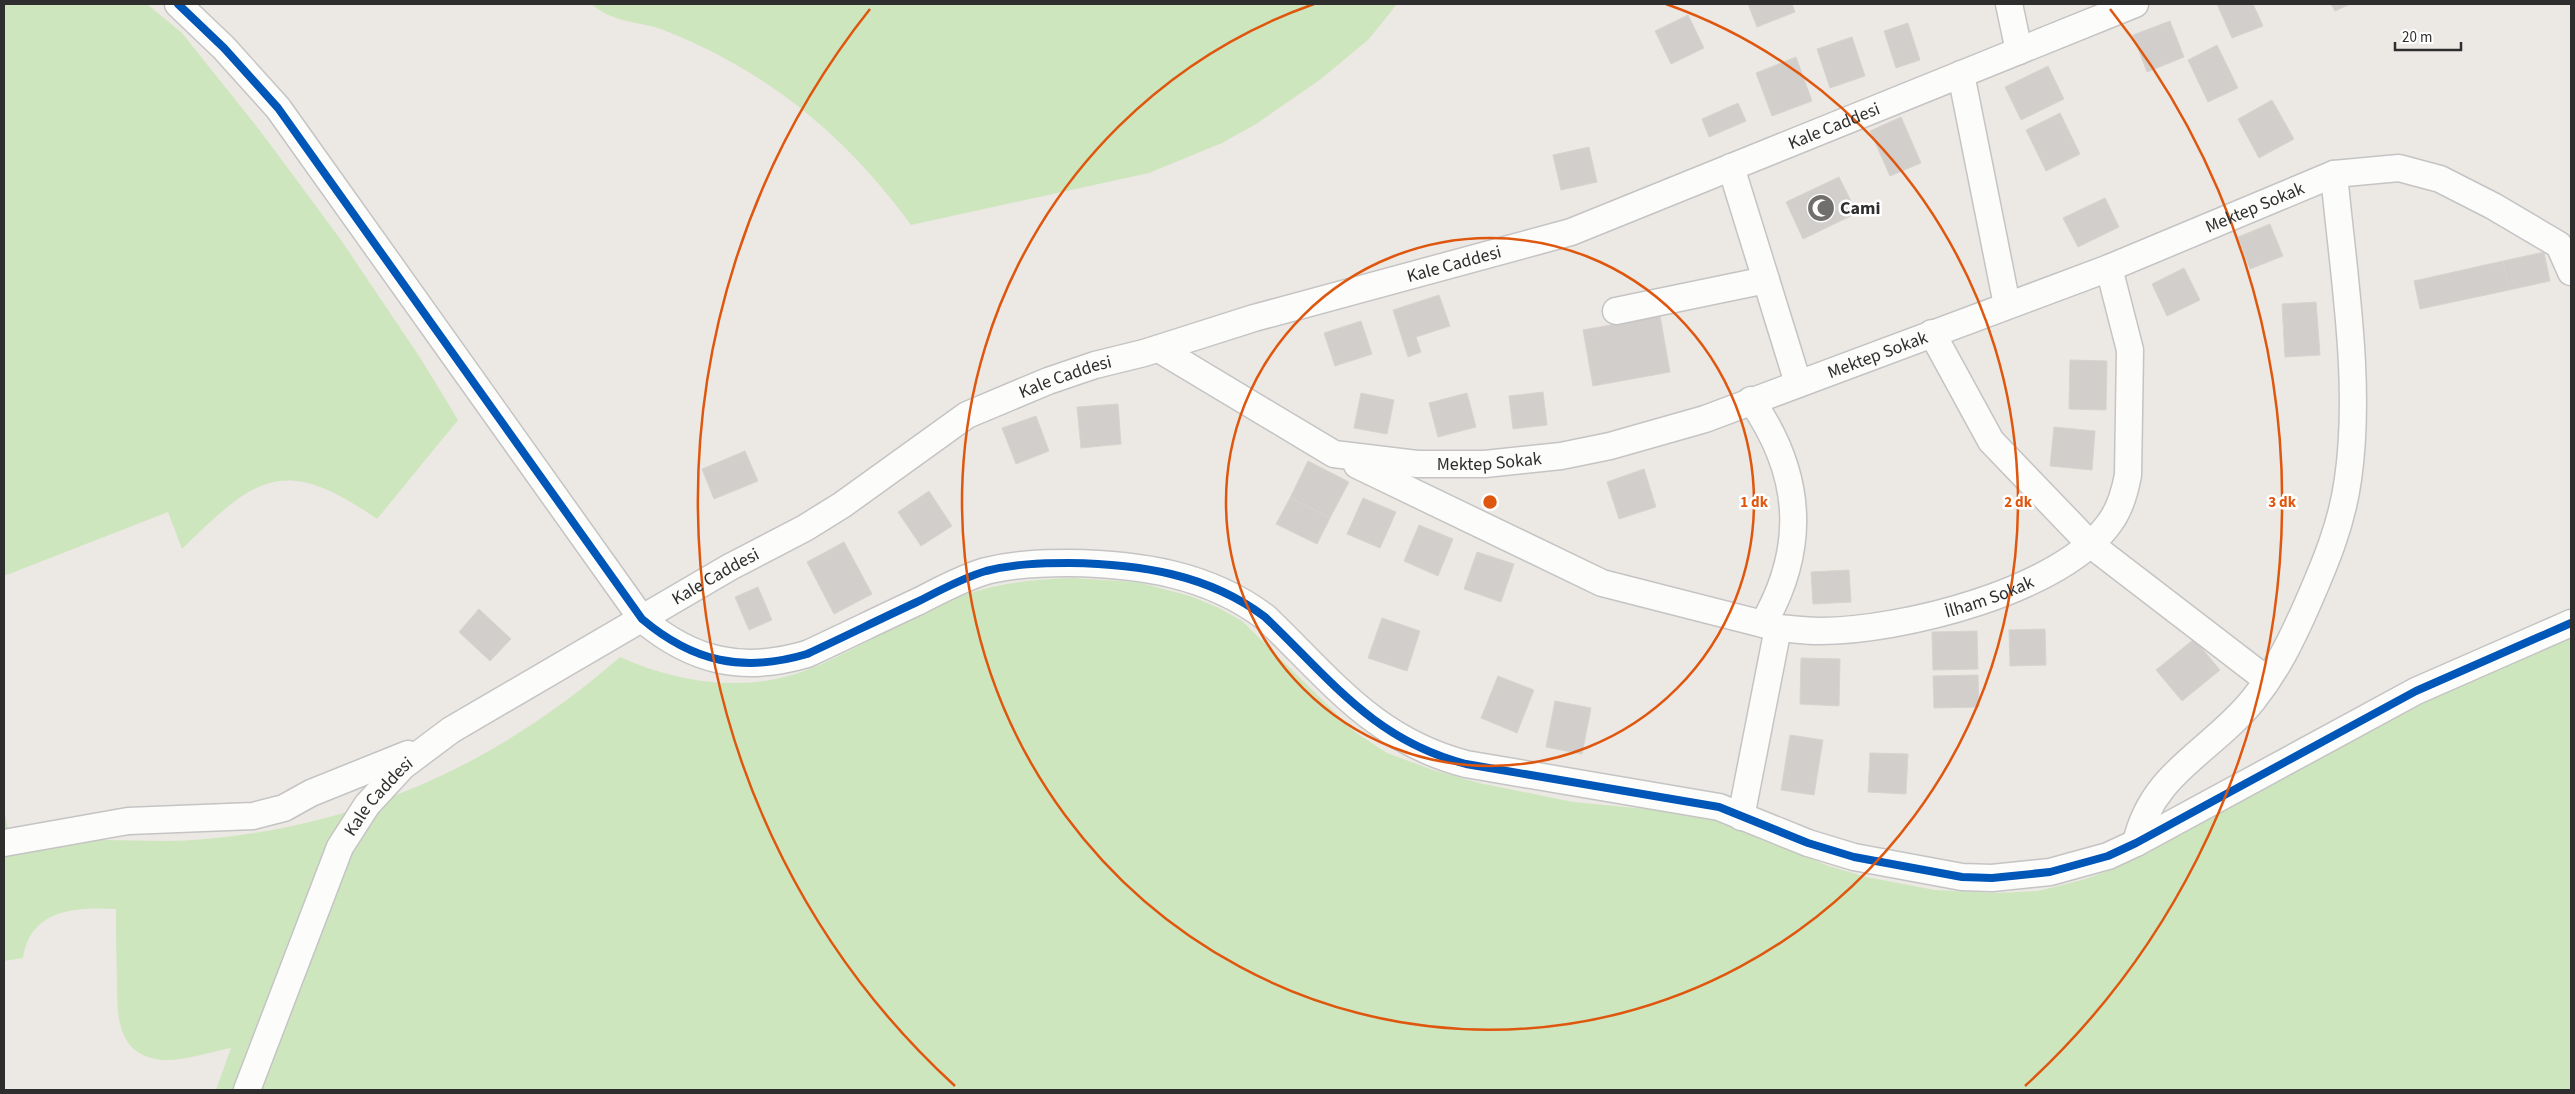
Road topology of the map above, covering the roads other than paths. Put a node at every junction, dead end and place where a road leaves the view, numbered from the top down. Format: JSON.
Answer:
{"nodes":[{"id":1,"x":178,"y":4,"type":"edge"},
{"id":2,"x":2009,"y":4,"type":"edge"},
{"id":3,"x":2135,"y":4,"type":"edge"},
{"id":4,"x":2019,"y":51,"type":"junction"},
{"id":5,"x":1961,"y":74,"type":"junction"},
{"id":6,"x":1731,"y":167,"type":"junction"},
{"id":7,"x":2334,"y":174,"type":"junction"},
{"id":8,"x":2108,"y":268,"type":"junction"},
{"id":9,"x":2571,"y":272,"type":"edge"},
{"id":10,"x":1766,"y":280,"type":"junction"},
{"id":11,"x":2007,"y":306,"type":"junction"},
{"id":12,"x":1616,"y":311,"type":"dead end"},
{"id":13,"x":1932,"y":333,"type":"junction"},
{"id":14,"x":1158,"y":349,"type":"junction"},
{"id":15,"x":1798,"y":383,"type":"junction"},
{"id":16,"x":1751,"y":400,"type":"junction"},
{"id":17,"x":1334,"y":454,"type":"junction"},
{"id":18,"x":2090,"y":544,"type":"junction"},
{"id":19,"x":642,"y":619,"type":"junction"},
{"id":20,"x":2571,"y":623,"type":"edge"},
{"id":21,"x":1771,"y":626,"type":"junction"},
{"id":22,"x":2267,"y":680,"type":"junction"},
{"id":23,"x":426,"y":747,"type":"junction"},
{"id":24,"x":1741,"y":817,"type":"junction"},
{"id":25,"x":4,"y":843,"type":"edge"},
{"id":26,"x":2136,"y":844,"type":"junction"},
{"id":27,"x":247,"y":1090,"type":"edge"}],
"edges":[{"from":1,"to":19,"type":"street"},
{"from":2,"to":4,"type":"street"},
{"from":3,"to":4,"type":"street","name":"Kale Caddesi"},
{"from":4,"to":5,"type":"street","name":"Kale Caddesi"},
{"from":5,"to":6,"type":"street","name":"Kale Caddesi"},
{"from":5,"to":11,"type":"street"},
{"from":6,"to":10,"type":"street"},
{"from":6,"to":14,"type":"street","name":"Kale Caddesi"},
{"from":7,"to":8,"type":"street","name":"Mektep Sokak"},
{"from":7,"to":9,"type":"street","name":"Mektep Sokak"},
{"from":7,"to":22,"type":"street"},
{"from":8,"to":11,"type":"street","name":"Mektep Sokak"},
{"from":8,"to":18,"type":"street","name":"İlham Sokak"},
{"from":10,"to":12,"type":"street"},
{"from":10,"to":15,"type":"street"},
{"from":11,"to":13,"type":"street","name":"Mektep Sokak"},
{"from":13,"to":15,"type":"street","name":"Mektep Sokak"},
{"from":13,"to":18,"type":"street"},
{"from":14,"to":17,"type":"street","name":"Mektep Sokak"},
{"from":14,"to":19,"type":"street","name":"Kale Caddesi"},
{"from":15,"to":16,"type":"street","name":"Mektep Sokak"},
{"from":16,"to":17,"type":"street","name":"Mektep Sokak"},
{"from":16,"to":21,"type":"street"},
{"from":17,"to":21,"type":"street","name":"İlham Sokak"},
{"from":18,"to":21,"type":"street","name":"İlham Sokak"},
{"from":18,"to":22,"type":"street"},
{"from":19,"to":23,"type":"street","name":"Kale Caddesi"},
{"from":19,"to":24,"type":"street"},
{"from":20,"to":26,"type":"street"},
{"from":21,"to":24,"type":"street"},
{"from":22,"to":26,"type":"street"},
{"from":23,"to":25,"type":"street"},
{"from":23,"to":27,"type":"street","name":"Kale Caddesi"},
{"from":24,"to":26,"type":"street"}]}
